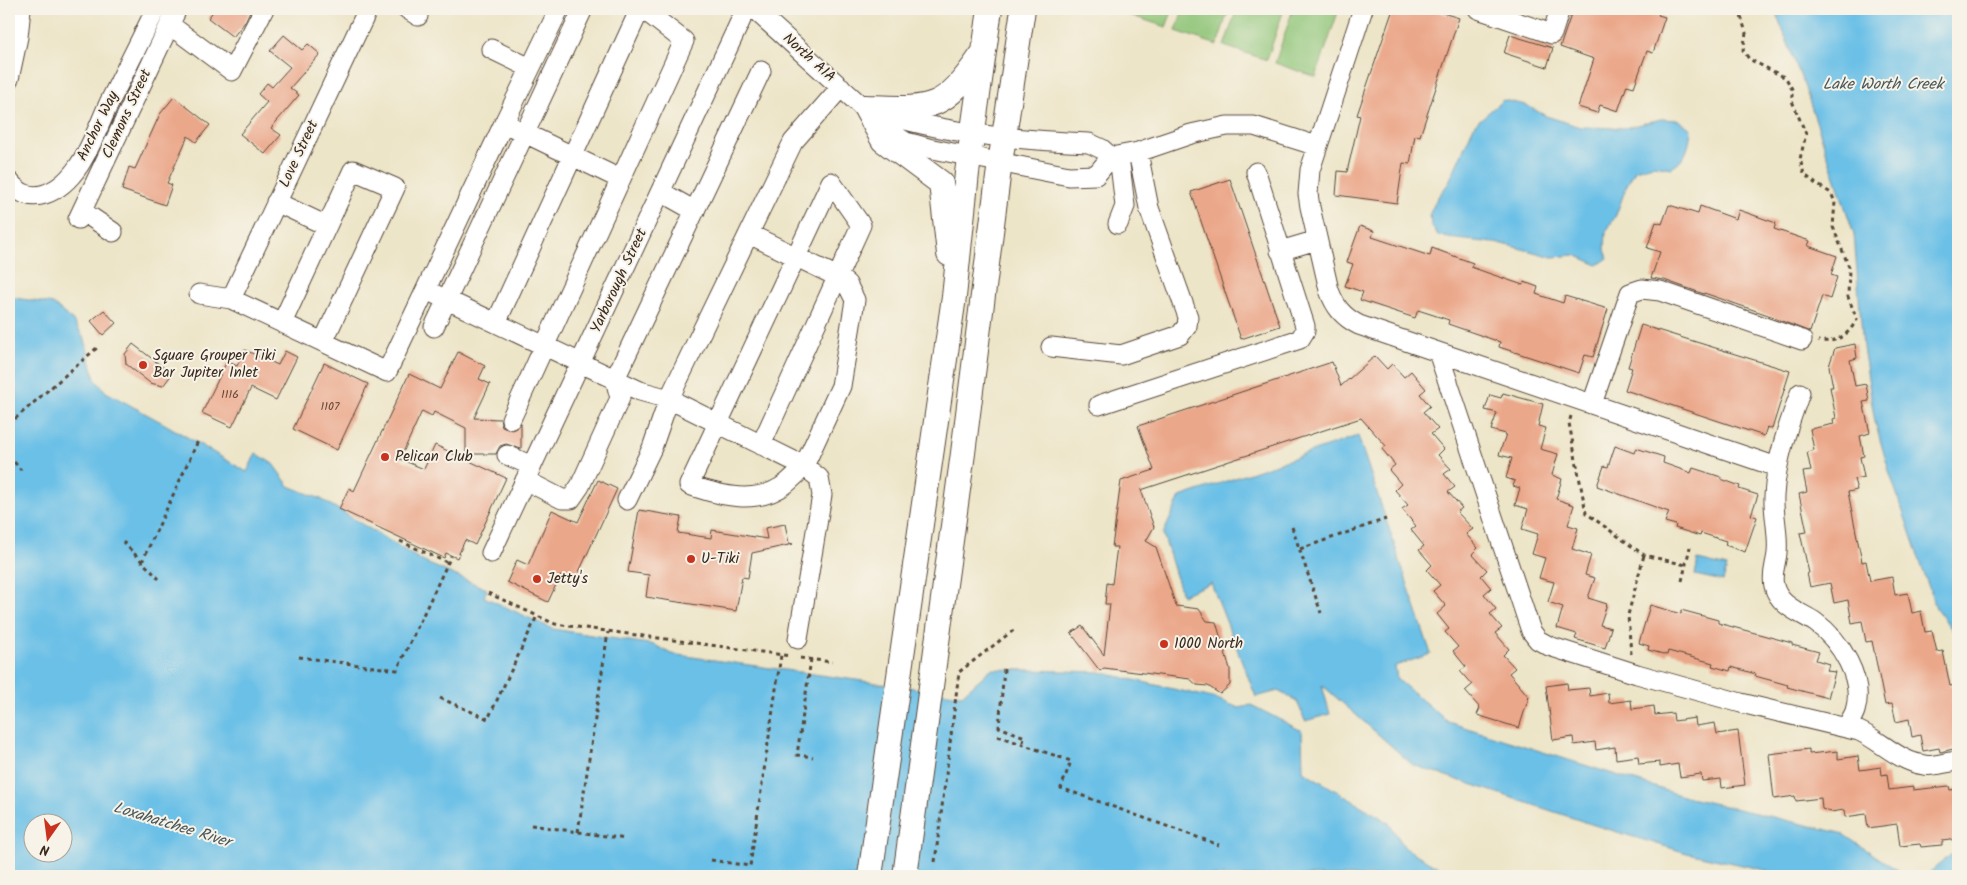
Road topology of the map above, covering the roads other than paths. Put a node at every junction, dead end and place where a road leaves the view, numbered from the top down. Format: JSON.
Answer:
{"nodes":[{"id":1,"x":21,"y":9,"type":"edge"},
{"id":2,"x":156,"y":9,"type":"edge"},
{"id":3,"x":264,"y":9,"type":"edge"},
{"id":4,"x":368,"y":9,"type":"edge"},
{"id":5,"x":559,"y":9,"type":"edge"},
{"id":6,"x":584,"y":9,"type":"edge"},
{"id":7,"x":642,"y":9,"type":"edge"},
{"id":8,"x":746,"y":9,"type":"edge"},
{"id":9,"x":754,"y":9,"type":"edge"},
{"id":10,"x":990,"y":9,"type":"edge"},
{"id":11,"x":1022,"y":9,"type":"edge"},
{"id":12,"x":1363,"y":9,"type":"edge"},
{"id":13,"x":1478,"y":9,"type":"edge"},
{"id":14,"x":1560,"y":9,"type":"edge"},
{"id":15,"x":1497,"y":12,"type":"edge"},
{"id":16,"x":173,"y":17,"type":"edge"},
{"id":17,"x":491,"y":49,"type":"dead end"},
{"id":18,"x":984,"y":53,"type":"junction"},
{"id":19,"x":530,"y":68,"type":"junction"},
{"id":20,"x":761,"y":71,"type":"dead end"},
{"id":21,"x":9,"y":79,"type":"edge"},
{"id":22,"x":841,"y":87,"type":"junction"},
{"id":23,"x":865,"y":108,"type":"junction"},
{"id":24,"x":504,"y":123,"type":"junction"},
{"id":25,"x":525,"y":132,"type":"junction"},
{"id":26,"x":1005,"y":138,"type":"junction"},
{"id":27,"x":972,"y":144,"type":"junction"},
{"id":28,"x":1316,"y":146,"type":"junction"},
{"id":29,"x":1138,"y":152,"type":"junction"},
{"id":30,"x":573,"y":155,"type":"junction"},
{"id":31,"x":1115,"y":157,"type":"junction"},
{"id":32,"x":1001,"y":162,"type":"junction"},
{"id":33,"x":1256,"y":172,"type":"dead end"},
{"id":34,"x":620,"y":179,"type":"junction"},
{"id":35,"x":9,"y":181,"type":"edge"},
{"id":36,"x":661,"y":192,"type":"junction"},
{"id":37,"x":276,"y":202,"type":"junction"},
{"id":38,"x":695,"y":211,"type":"junction"},
{"id":39,"x":1118,"y":224,"type":"dead end"},
{"id":40,"x":327,"y":226,"type":"junction"},
{"id":41,"x":113,"y":232,"type":"dead end"},
{"id":42,"x":749,"y":234,"type":"junction"},
{"id":43,"x":1317,"y":240,"type":"junction"},
{"id":44,"x":1280,"y":251,"type":"junction"},
{"id":45,"x":796,"y":257,"type":"junction"},
{"id":46,"x":838,"y":277,"type":"junction"},
{"id":47,"x":426,"y":290,"type":"junction"},
{"id":48,"x":200,"y":294,"type":"dead end"},
{"id":49,"x":954,"y":297,"type":"junction"},
{"id":50,"x":231,"y":299,"type":"junction"},
{"id":51,"x":447,"y":300,"type":"junction"},
{"id":52,"x":282,"y":323,"type":"junction"},
{"id":53,"x":496,"y":323,"type":"junction"},
{"id":54,"x":434,"y":327,"type":"dead end"},
{"id":55,"x":1802,"y":340,"type":"road end"},
{"id":56,"x":323,"y":342,"type":"junction"},
{"id":57,"x":543,"y":345,"type":"junction"},
{"id":58,"x":1051,"y":347,"type":"dead end"},
{"id":59,"x":1438,"y":352,"type":"junction"},
{"id":60,"x":581,"y":363,"type":"junction"},
{"id":61,"x":616,"y":379,"type":"junction"},
{"id":62,"x":1800,"y":393,"type":"dead end"},
{"id":63,"x":669,"y":399,"type":"junction"},
{"id":64,"x":1584,"y":401,"type":"junction"},
{"id":65,"x":1100,"y":404,"type":"dead end"},
{"id":66,"x":511,"y":419,"type":"dead end"},
{"id":67,"x":718,"y":424,"type":"junction"},
{"id":68,"x":761,"y":445,"type":"junction"},
{"id":69,"x":507,"y":455,"type":"dead end"},
{"id":70,"x":804,"y":466,"type":"junction"},
{"id":71,"x":1777,"y":467,"type":"junction"},
{"id":72,"x":529,"y":473,"type":"junction"},
{"id":73,"x":627,"y":500,"type":"dead end"},
{"id":74,"x":491,"y":553,"type":"dead end"},
{"id":75,"x":798,"y":639,"type":"dead end"},
{"id":76,"x":1846,"y":728,"type":"junction"},
{"id":77,"x":1951,"y":762,"type":"dead end"},
{"id":78,"x":870,"y":876,"type":"edge"},
{"id":79,"x":905,"y":876,"type":"edge"}],
"edges":[{"from":1,"to":21,"type":"street"},
{"from":2,"to":35,"type":"street","name":"Anchor Way"},
{"from":3,"to":16,"type":"street"},
{"from":4,"to":37,"type":"street","name":"Love Street"},
{"from":5,"to":19,"type":"street"},
{"from":6,"to":25,"type":"street"},
{"from":7,"to":30,"type":"street"},
{"from":7,"to":34,"type":"street"},
{"from":8,"to":36,"type":"street","name":"Yarborough Street"},
{"from":9,"to":22,"type":"street","name":"North A1A"},
{"from":10,"to":18,"type":"main road"},
{"from":11,"to":26,"type":"main road"},
{"from":12,"to":28,"type":"street"},
{"from":13,"to":15,"type":"street"},
{"from":14,"to":15,"type":"street"},
{"from":16,"to":41,"type":"street","name":"Clemons Street"},
{"from":17,"to":19,"type":"street"},
{"from":18,"to":23,"type":"main road"},
{"from":18,"to":27,"type":"main road"},
{"from":19,"to":24,"type":"street"},
{"from":20,"to":38,"type":"street"},
{"from":22,"to":23,"type":"street","name":"North A1A"},
{"from":22,"to":42,"type":"street"},
{"from":23,"to":27,"type":"street","name":"North A1A"},
{"from":23,"to":49,"type":"main road"},
{"from":24,"to":25,"type":"street"},
{"from":24,"to":47,"type":"street"},
{"from":25,"to":30,"type":"street"},
{"from":25,"to":51,"type":"street"},
{"from":26,"to":27,"type":"street"},
{"from":26,"to":31,"type":"street"},
{"from":26,"to":32,"type":"main road"},
{"from":27,"to":32,"type":"street"},
{"from":27,"to":49,"type":"main road"},
{"from":28,"to":29,"type":"street"},
{"from":28,"to":43,"type":"street"},
{"from":29,"to":31,"type":"street"},
{"from":29,"to":58,"type":"street"},
{"from":30,"to":34,"type":"street"},
{"from":30,"to":53,"type":"street"},
{"from":31,"to":32,"type":"street"},
{"from":31,"to":39,"type":"street"},
{"from":32,"to":79,"type":"main road"},
{"from":33,"to":44,"type":"street"},
{"from":34,"to":57,"type":"street"},
{"from":36,"to":38,"type":"street"},
{"from":36,"to":60,"type":"street","name":"Yarborough Street"},
{"from":37,"to":40,"type":"street"},
{"from":37,"to":50,"type":"street","name":"Love Street"},
{"from":38,"to":61,"type":"street"},
{"from":40,"to":52,"type":"street"},
{"from":40,"to":56,"type":"street"},
{"from":42,"to":45,"type":"street"},
{"from":42,"to":63,"type":"street"},
{"from":43,"to":44,"type":"street"},
{"from":43,"to":59,"type":"street"},
{"from":44,"to":65,"type":"street"},
{"from":45,"to":46,"type":"street"},
{"from":45,"to":46,"type":"street"},
{"from":45,"to":67,"type":"street"},
{"from":46,"to":68,"type":"street"},
{"from":46,"to":70,"type":"street"},
{"from":47,"to":51,"type":"street"},
{"from":47,"to":56,"type":"street"},
{"from":48,"to":50,"type":"street"},
{"from":49,"to":78,"type":"main road"},
{"from":50,"to":52,"type":"street"},
{"from":51,"to":53,"type":"street"},
{"from":51,"to":54,"type":"street"},
{"from":52,"to":56,"type":"street"},
{"from":53,"to":57,"type":"street"},
{"from":55,"to":64,"type":"street"},
{"from":57,"to":60,"type":"street"},
{"from":57,"to":66,"type":"street"},
{"from":59,"to":64,"type":"street"},
{"from":59,"to":76,"type":"street"},
{"from":60,"to":61,"type":"street"},
{"from":60,"to":72,"type":"street","name":"Yarborough Street"},
{"from":61,"to":63,"type":"street"},
{"from":61,"to":72,"type":"street"},
{"from":62,"to":71,"type":"street"},
{"from":63,"to":67,"type":"street"},
{"from":63,"to":73,"type":"street"},
{"from":64,"to":71,"type":"street"},
{"from":67,"to":68,"type":"street"},
{"from":67,"to":70,"type":"street"},
{"from":68,"to":70,"type":"street"},
{"from":69,"to":72,"type":"street"},
{"from":70,"to":75,"type":"street"},
{"from":71,"to":76,"type":"street"},
{"from":72,"to":74,"type":"street","name":"Yarborough Street"},
{"from":76,"to":77,"type":"street"}]}
